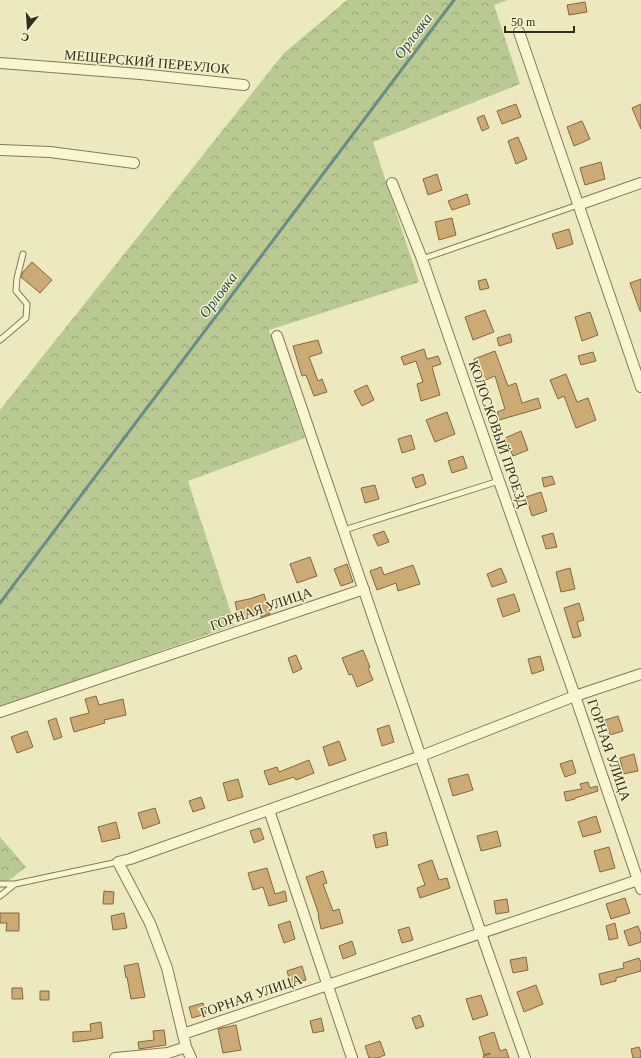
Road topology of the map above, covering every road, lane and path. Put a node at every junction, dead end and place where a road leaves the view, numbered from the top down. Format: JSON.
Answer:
{"nodes":[{"id":1,"x":520,"y":32,"type":"dead end"},
{"id":2,"x":0,"y":63,"type":"edge"},
{"id":3,"x":244,"y":85,"type":"dead end"},
{"id":4,"x":0,"y":150,"type":"edge"},
{"id":5,"x":134,"y":163,"type":"dead end"},
{"id":6,"x":392,"y":183,"type":"dead end"},
{"id":7,"x":641,"y":183,"type":"edge"},
{"id":8,"x":578,"y":205,"type":"junction"},
{"id":9,"x":23,"y":254,"type":"dead end"},
{"id":10,"x":422,"y":259,"type":"junction"},
{"id":11,"x":277,"y":336,"type":"dead end"},
{"id":12,"x":0,"y":340,"type":"edge"},
{"id":13,"x":641,"y":387,"type":"edge"},
{"id":14,"x":499,"y":481,"type":"junction"},
{"id":15,"x":344,"y":530,"type":"junction"},
{"id":16,"x":364,"y":589,"type":"junction"},
{"id":17,"x":641,"y":674,"type":"edge"},
{"id":18,"x":576,"y":696,"type":"junction"},
{"id":19,"x":0,"y":712,"type":"edge"},
{"id":20,"x":421,"y":756,"type":"junction"},
{"id":21,"x":269,"y":810,"type":"junction"},
{"id":22,"x":118,"y":862,"type":"junction"},
{"id":23,"x":0,"y":884,"type":"edge"},
{"id":24,"x":15,"y":884,"type":"junction"},
{"id":25,"x":639,"y":885,"type":"edge"},
{"id":26,"x":0,"y":896,"type":"edge"},
{"id":27,"x":481,"y":933,"type":"junction"},
{"id":28,"x":328,"y":985,"type":"junction"},
{"id":29,"x":183,"y":1034,"type":"junction"},
{"id":30,"x":186,"y":1047,"type":"junction"},
{"id":31,"x":115,"y":1058,"type":"edge"},
{"id":32,"x":191,"y":1058,"type":"edge"},
{"id":33,"x":352,"y":1058,"type":"edge"},
{"id":34,"x":525,"y":1058,"type":"edge"}],
"edges":[{"from":1,"to":8,"type":"street"},
{"from":2,"to":3,"type":"street","name":"МЕЩЕРСКИЙ ПЕРЕУЛОК"},
{"from":4,"to":5,"type":"street"},
{"from":6,"to":10,"type":"street","name":"КОЛОСКОВЫЙ ПРОЕЗД"},
{"from":7,"to":8,"type":"street"},
{"from":8,"to":10,"type":"lane"},
{"from":8,"to":13,"type":"street"},
{"from":9,"to":12,"type":"lane"},
{"from":10,"to":14,"type":"street","name":"КОЛОСКОВЫЙ ПРОЕЗД"},
{"from":11,"to":15,"type":"street"},
{"from":14,"to":15,"type":"lane"},
{"from":14,"to":18,"type":"street","name":"КОЛОСКОВЫЙ ПРОЕЗД"},
{"from":15,"to":16,"type":"street"},
{"from":16,"to":19,"type":"street","name":"ГОРНАЯ УЛИЦА"},
{"from":16,"to":20,"type":"street"},
{"from":17,"to":18,"type":"street"},
{"from":18,"to":20,"type":"street","name":"ГОРНАЯ УЛИЦА"},
{"from":18,"to":25,"type":"street","name":"ГОРНАЯ УЛИЦА"},
{"from":20,"to":21,"type":"street","name":"ГОРНАЯ УЛИЦА"},
{"from":20,"to":27,"type":"street"},
{"from":21,"to":22,"type":"street","name":"ГОРНАЯ УЛИЦА"},
{"from":21,"to":28,"type":"street"},
{"from":22,"to":24,"type":"lane"},
{"from":22,"to":29,"type":"street"},
{"from":23,"to":24,"type":"lane"},
{"from":24,"to":26,"type":"lane"},
{"from":25,"to":27,"type":"street","name":"ГОРНАЯ УЛИЦА"},
{"from":27,"to":28,"type":"street","name":"ГОРНАЯ УЛИЦА"},
{"from":27,"to":34,"type":"street"},
{"from":28,"to":29,"type":"street","name":"ГОРНАЯ УЛИЦА"},
{"from":28,"to":33,"type":"street"},
{"from":29,"to":30,"type":"street"},
{"from":30,"to":31,"type":"street"},
{"from":30,"to":32,"type":"street"}]}
